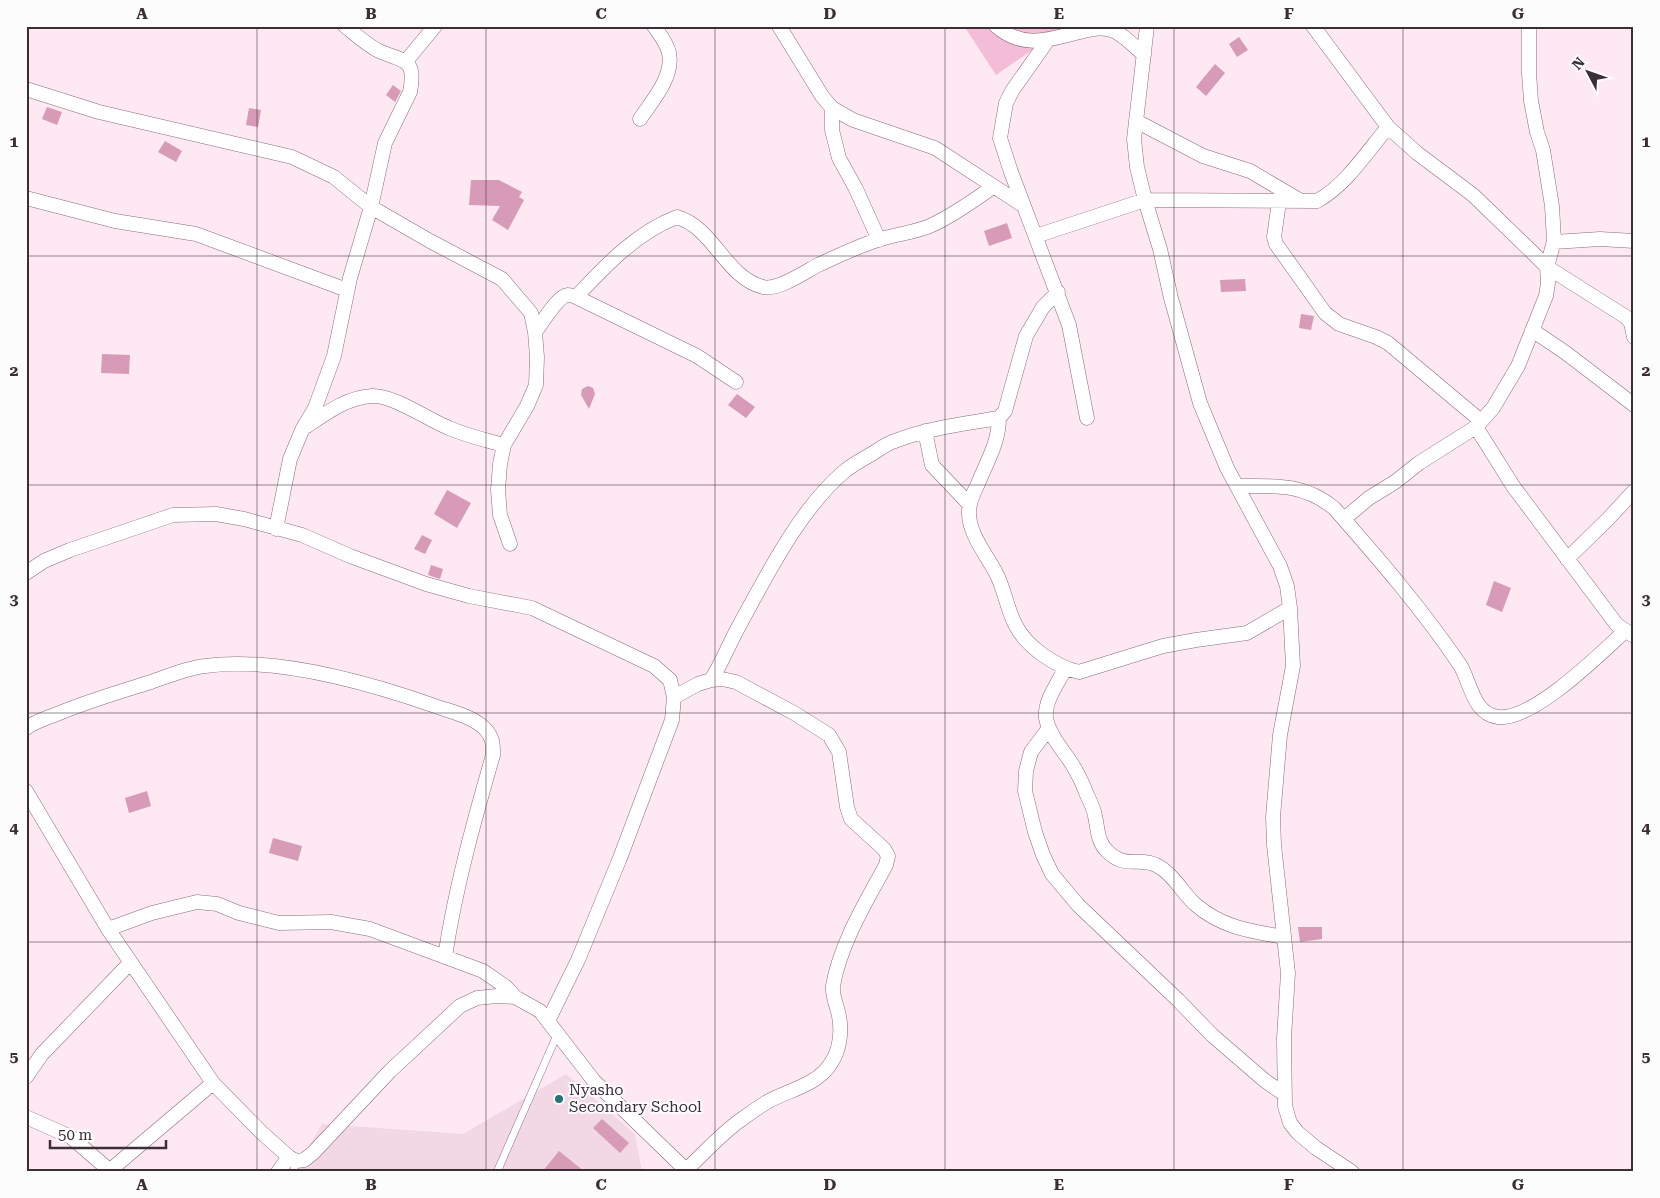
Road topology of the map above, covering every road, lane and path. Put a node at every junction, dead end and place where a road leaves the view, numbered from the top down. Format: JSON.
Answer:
{"nodes":[{"id":1,"x":345,"y":26,"type":"edge"},
{"id":2,"x":435,"y":26,"type":"edge"},
{"id":3,"x":654,"y":26,"type":"edge"},
{"id":4,"x":779,"y":26,"type":"edge"},
{"id":5,"x":996,"y":26,"type":"edge"},
{"id":6,"x":1147,"y":26,"type":"edge"},
{"id":7,"x":1313,"y":26,"type":"edge"},
{"id":8,"x":1529,"y":26,"type":"edge"},
{"id":9,"x":1048,"y":40,"type":"junction"},
{"id":10,"x":1144,"y":55,"type":"junction"},
{"id":11,"x":408,"y":64,"type":"junction"},
{"id":12,"x":26,"y":89,"type":"edge"},
{"id":13,"x":832,"y":108,"type":"junction"},
{"id":14,"x":640,"y":120,"type":"dead end"},
{"id":15,"x":1136,"y":121,"type":"junction"},
{"id":16,"x":1388,"y":127,"type":"junction"},
{"id":17,"x":993,"y":187,"type":"junction"},
{"id":18,"x":26,"y":198,"type":"edge"},
{"id":19,"x":1145,"y":200,"type":"junction"},
{"id":20,"x":1279,"y":202,"type":"junction"},
{"id":21,"x":1302,"y":202,"type":"junction"},
{"id":22,"x":371,"y":206,"type":"junction"},
{"id":23,"x":1024,"y":206,"type":"junction"},
{"id":24,"x":1036,"y":236,"type":"junction"},
{"id":25,"x":879,"y":240,"type":"junction"},
{"id":26,"x":1634,"y":241,"type":"edge"},
{"id":27,"x":1554,"y":242,"type":"junction"},
{"id":28,"x":1547,"y":267,"type":"junction"},
{"id":29,"x":347,"y":290,"type":"junction"},
{"id":30,"x":1058,"y":292,"type":"junction"},
{"id":31,"x":576,"y":297,"type":"junction"},
{"id":32,"x":1532,"y":330,"type":"junction"},
{"id":33,"x":536,"y":332,"type":"junction"},
{"id":34,"x":1634,"y":337,"type":"edge"},
{"id":35,"x":736,"y":382,"type":"dead end"},
{"id":36,"x":1634,"y":405,"type":"edge"},
{"id":37,"x":999,"y":418,"type":"junction"},
{"id":38,"x":1088,"y":418,"type":"dead end"},
{"id":39,"x":1478,"y":424,"type":"junction"},
{"id":40,"x":304,"y":428,"type":"junction"},
{"id":41,"x":925,"y":431,"type":"junction"},
{"id":42,"x":504,"y":445,"type":"junction"},
{"id":43,"x":1237,"y":486,"type":"junction"},
{"id":44,"x":1634,"y":491,"type":"edge"},
{"id":45,"x":970,"y":506,"type":"junction"},
{"id":46,"x":1344,"y":519,"type":"junction"},
{"id":47,"x":276,"y":529,"type":"junction"},
{"id":48,"x":510,"y":544,"type":"dead end"},
{"id":49,"x":1567,"y":559,"type":"junction"},
{"id":50,"x":26,"y":572,"type":"edge"},
{"id":51,"x":1290,"y":608,"type":"junction"},
{"id":52,"x":1629,"y":633,"type":"edge"},
{"id":53,"x":1065,"y":669,"type":"junction"},
{"id":54,"x":710,"y":680,"type":"junction"},
{"id":55,"x":674,"y":697,"type":"junction"},
{"id":56,"x":26,"y":728,"type":"edge"},
{"id":57,"x":1049,"y":728,"type":"junction"},
{"id":58,"x":26,"y":791,"type":"edge"},
{"id":59,"x":108,"y":929,"type":"junction"},
{"id":60,"x":1284,"y":937,"type":"junction"},
{"id":61,"x":445,"y":957,"type":"junction"},
{"id":62,"x":130,"y":963,"type":"junction"},
{"id":63,"x":515,"y":996,"type":"junction"},
{"id":64,"x":548,"y":1021,"type":"junction"},
{"id":65,"x":557,"y":1035,"type":"junction"},
{"id":66,"x":26,"y":1077,"type":"edge"},
{"id":67,"x":214,"y":1082,"type":"junction"},
{"id":68,"x":1284,"y":1094,"type":"junction"},
{"id":69,"x":26,"y":1117,"type":"edge"},
{"id":70,"x":293,"y":1163,"type":"edge"},
{"id":71,"x":112,"y":1170,"type":"edge"},
{"id":72,"x":687,"y":1171,"type":"edge"},
{"id":73,"x":278,"y":1172,"type":"edge"},
{"id":74,"x":497,"y":1172,"type":"edge"},
{"id":75,"x":1352,"y":1172,"type":"edge"}],
"edges":[{"from":1,"to":11,"type":"street"},
{"from":2,"to":11,"type":"street"},
{"from":3,"to":14,"type":"street"},
{"from":4,"to":13,"type":"street"},
{"from":5,"to":9,"type":"street"},
{"from":6,"to":10,"type":"street"},
{"from":7,"to":16,"type":"street"},
{"from":8,"to":27,"type":"street"},
{"from":9,"to":10,"type":"street"},
{"from":9,"to":23,"type":"street"},
{"from":10,"to":15,"type":"street"},
{"from":11,"to":22,"type":"street"},
{"from":12,"to":22,"type":"street"},
{"from":13,"to":17,"type":"street"},
{"from":13,"to":25,"type":"street"},
{"from":15,"to":19,"type":"street"},
{"from":15,"to":21,"type":"street"},
{"from":16,"to":21,"type":"street"},
{"from":16,"to":28,"type":"street"},
{"from":17,"to":23,"type":"street"},
{"from":17,"to":25,"type":"street"},
{"from":18,"to":29,"type":"street"},
{"from":19,"to":20,"type":"street"},
{"from":19,"to":24,"type":"street"},
{"from":19,"to":43,"type":"street"},
{"from":20,"to":21,"type":"street"},
{"from":20,"to":39,"type":"street"},
{"from":22,"to":29,"type":"street"},
{"from":22,"to":33,"type":"street"},
{"from":23,"to":24,"type":"street"},
{"from":24,"to":30,"type":"street"},
{"from":25,"to":31,"type":"street"},
{"from":26,"to":27,"type":"street"},
{"from":27,"to":28,"type":"street"},
{"from":28,"to":32,"type":"street"},
{"from":28,"to":34,"type":"street"},
{"from":29,"to":40,"type":"street"},
{"from":30,"to":37,"type":"street"},
{"from":30,"to":38,"type":"street"},
{"from":31,"to":33,"type":"street"},
{"from":31,"to":35,"type":"street"},
{"from":32,"to":36,"type":"street"},
{"from":32,"to":39,"type":"street"},
{"from":33,"to":42,"type":"street"},
{"from":37,"to":41,"type":"street"},
{"from":37,"to":45,"type":"street"},
{"from":39,"to":46,"type":"street"},
{"from":39,"to":49,"type":"street"},
{"from":40,"to":42,"type":"street"},
{"from":40,"to":47,"type":"street"},
{"from":41,"to":45,"type":"street"},
{"from":41,"to":54,"type":"street"},
{"from":42,"to":48,"type":"street"},
{"from":43,"to":46,"type":"street"},
{"from":43,"to":51,"type":"street"},
{"from":44,"to":49,"type":"street"},
{"from":45,"to":53,"type":"street"},
{"from":46,"to":52,"type":"street"},
{"from":47,"to":50,"type":"street"},
{"from":47,"to":55,"type":"street"},
{"from":49,"to":52,"type":"street"},
{"from":51,"to":53,"type":"street"},
{"from":51,"to":60,"type":"street"},
{"from":53,"to":57,"type":"street"},
{"from":54,"to":55,"type":"street"},
{"from":54,"to":72,"type":"street"},
{"from":55,"to":64,"type":"street"},
{"from":56,"to":61,"type":"street"},
{"from":57,"to":60,"type":"street"},
{"from":57,"to":68,"type":"street"},
{"from":58,"to":59,"type":"street"},
{"from":59,"to":61,"type":"street"},
{"from":59,"to":62,"type":"street"},
{"from":60,"to":68,"type":"street"},
{"from":61,"to":63,"type":"street"},
{"from":62,"to":66,"type":"street"},
{"from":62,"to":67,"type":"street"},
{"from":63,"to":64,"type":"street"},
{"from":63,"to":70,"type":"street"},
{"from":64,"to":65,"type":"street"},
{"from":65,"to":72,"type":"street"},
{"from":65,"to":74,"type":"lane"},
{"from":67,"to":70,"type":"street"},
{"from":67,"to":71,"type":"street"},
{"from":68,"to":75,"type":"street"},
{"from":69,"to":71,"type":"street"},
{"from":70,"to":73,"type":"street"}]}
